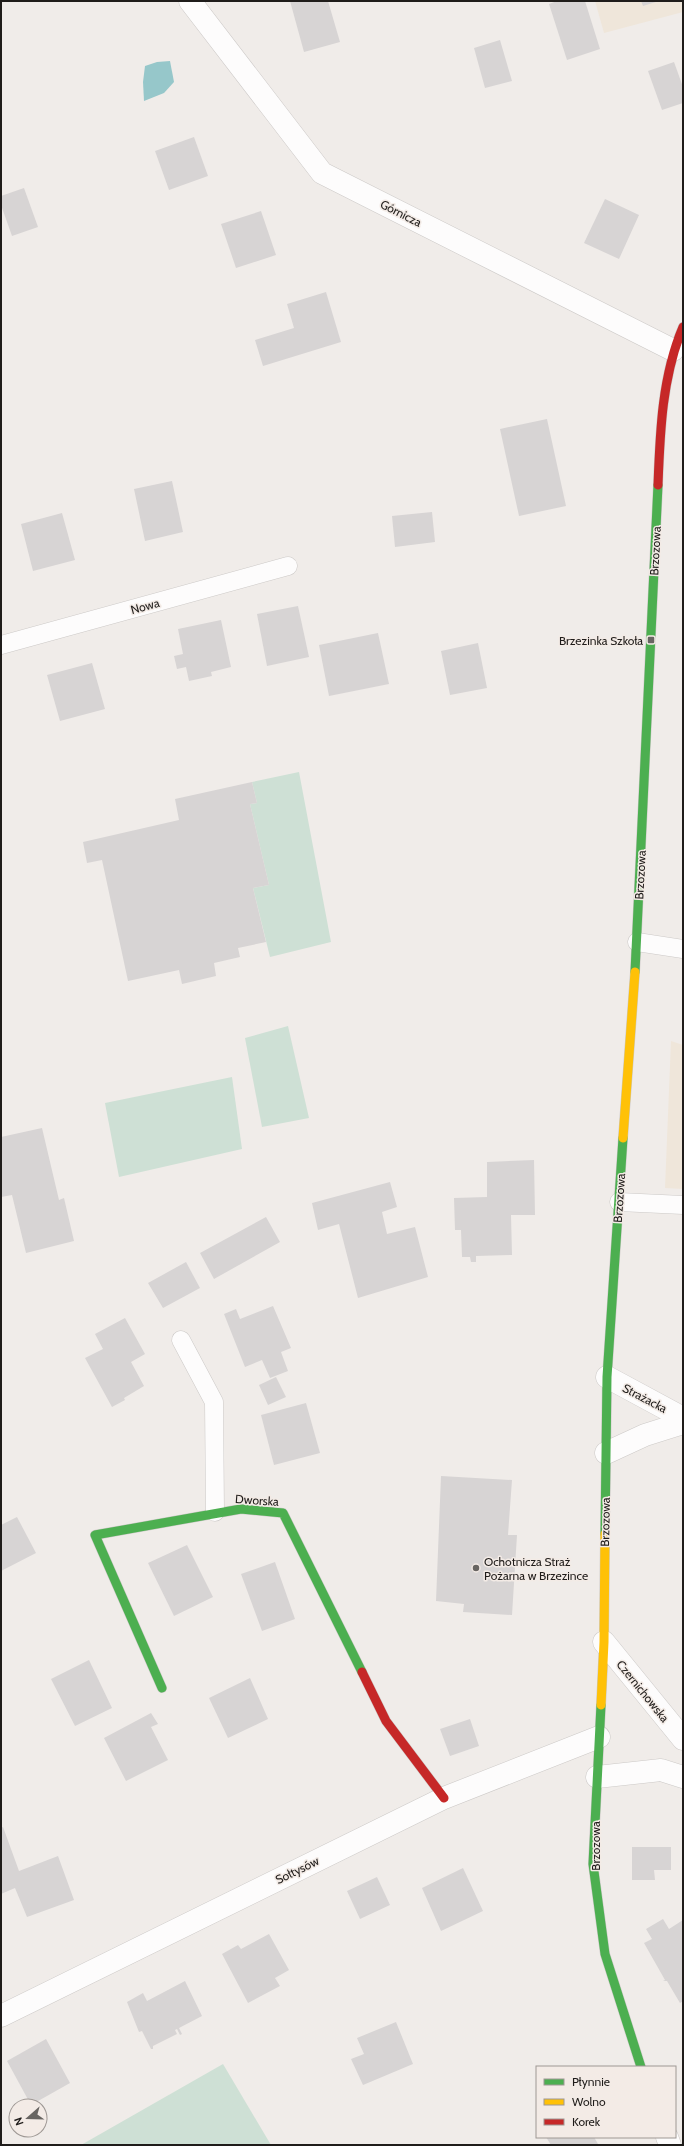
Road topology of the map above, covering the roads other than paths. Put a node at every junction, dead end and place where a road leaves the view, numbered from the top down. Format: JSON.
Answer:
{"nodes":[{"id":1,"x":190,"y":1,"type":"edge"},
{"id":2,"x":683,"y":327,"type":"edge"},
{"id":3,"x":673,"y":350,"type":"junction"},
{"id":4,"x":288,"y":566,"type":"dead end"},
{"id":5,"x":1,"y":645,"type":"edge"},
{"id":6,"x":637,"y":942,"type":"junction"},
{"id":7,"x":683,"y":949,"type":"edge"},
{"id":8,"x":619,"y":1202,"type":"junction"},
{"id":9,"x":683,"y":1205,"type":"edge"},
{"id":10,"x":180,"y":1340,"type":"dead end"},
{"id":11,"x":607,"y":1377,"type":"junction"},
{"id":12,"x":683,"y":1418,"type":"edge"},
{"id":13,"x":683,"y":1423,"type":"edge"},
{"id":14,"x":606,"y":1453,"type":"junction"},
{"id":15,"x":214,"y":1512,"type":"junction"},
{"id":16,"x":604,"y":1642,"type":"junction"},
{"id":17,"x":162,"y":1688,"type":"dead end"},
{"id":18,"x":599,"y":1737,"type":"junction"},
{"id":19,"x":683,"y":1739,"type":"edge"},
{"id":20,"x":683,"y":1776,"type":"edge"},
{"id":21,"x":597,"y":1777,"type":"junction"},
{"id":22,"x":444,"y":1798,"type":"junction"},
{"id":23,"x":1,"y":2016,"type":"edge"},
{"id":24,"x":641,"y":2066,"type":"edge"}],
"edges":[{"from":1,"to":3,"type":"street","name":"Górnicza"},
{"from":2,"to":3,"type":"street","name":"Brzozowa"},
{"from":3,"to":6,"type":"street","name":"Brzozowa"},
{"from":4,"to":5,"type":"lane","name":"Nowa"},
{"from":6,"to":7,"type":"lane"},
{"from":6,"to":8,"type":"street","name":"Brzozowa"},
{"from":8,"to":9,"type":"lane"},
{"from":8,"to":11,"type":"street","name":"Brzozowa"},
{"from":10,"to":15,"type":"lane"},
{"from":11,"to":12,"type":"street","name":"Strażacka"},
{"from":11,"to":14,"type":"street","name":"Brzozowa"},
{"from":13,"to":14,"type":"street","name":"Strażacka"},
{"from":14,"to":16,"type":"street","name":"Brzozowa"},
{"from":15,"to":17,"type":"street","name":"Dworska"},
{"from":15,"to":22,"type":"street","name":"Dworska"},
{"from":16,"to":18,"type":"street","name":"Brzozowa"},
{"from":16,"to":19,"type":"street","name":"Czernichowska"},
{"from":18,"to":21,"type":"street","name":"Brzozowa"},
{"from":18,"to":22,"type":"street","name":"Sołtysów"},
{"from":20,"to":21,"type":"street"},
{"from":21,"to":24,"type":"street","name":"Brzozowa"},
{"from":22,"to":23,"type":"street","name":"Sołtysów"}]}
